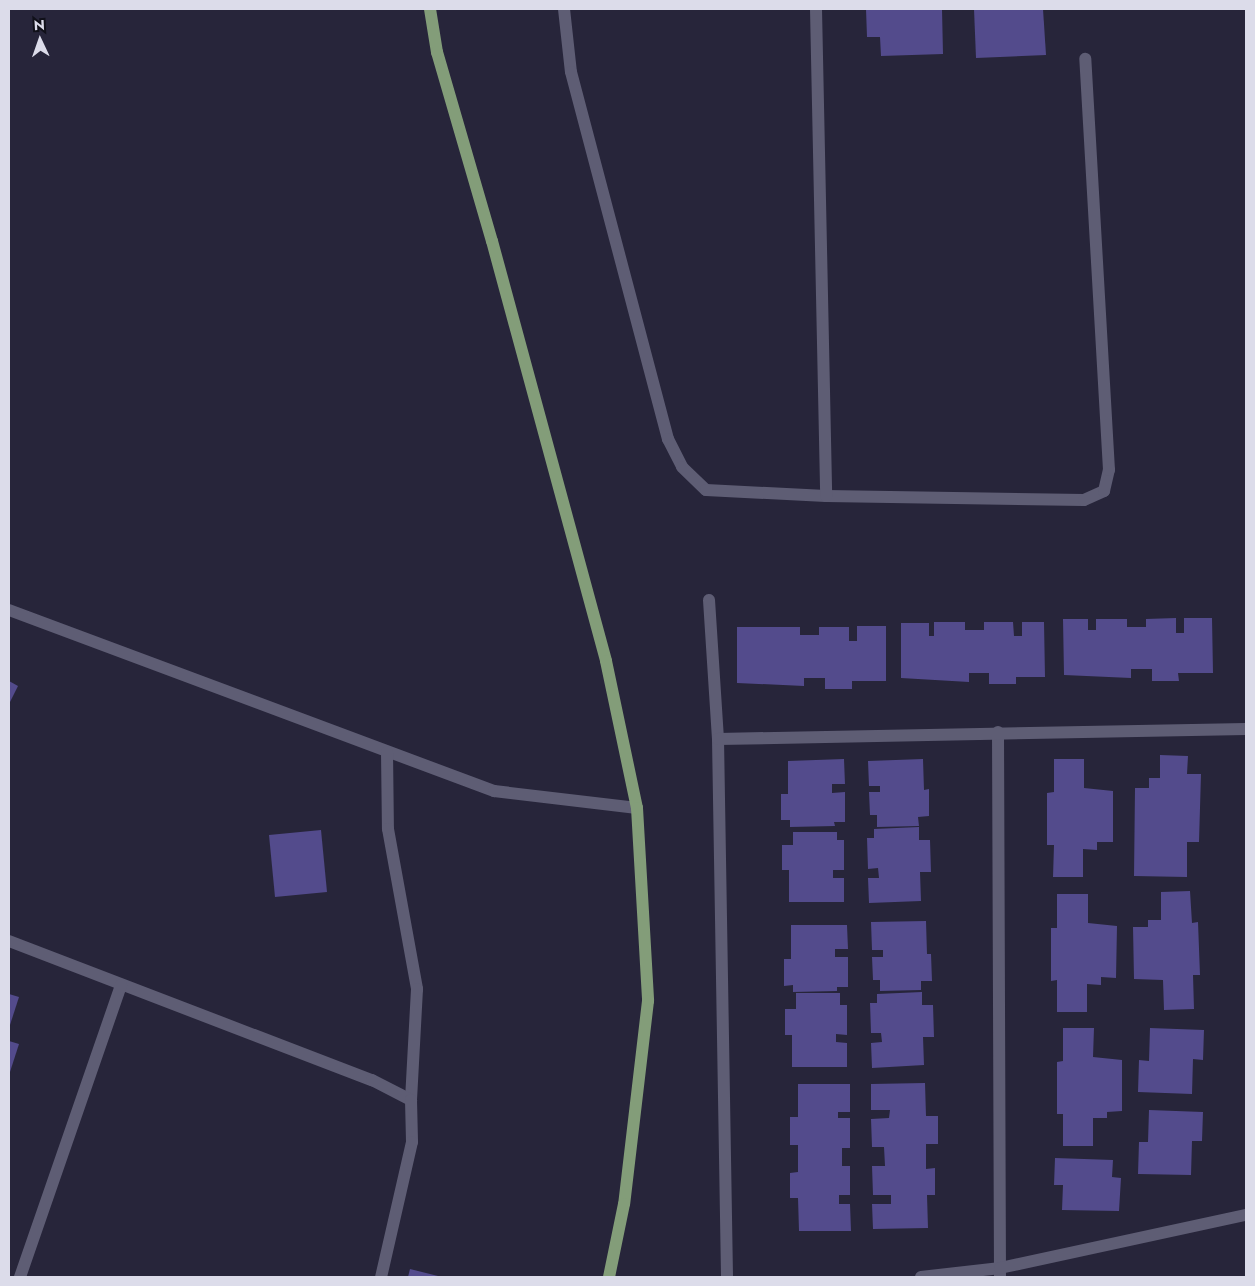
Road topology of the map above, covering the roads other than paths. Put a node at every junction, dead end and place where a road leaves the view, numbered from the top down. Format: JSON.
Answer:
{"nodes":[{"id":1,"x":430,"y":9,"type":"edge"},
{"id":2,"x":564,"y":9,"type":"edge"},
{"id":3,"x":816,"y":9,"type":"edge"},
{"id":4,"x":1085,"y":59,"type":"dead end"},
{"id":5,"x":826,"y":496,"type":"junction"},
{"id":6,"x":709,"y":600,"type":"dead end"},
{"id":7,"x":9,"y":610,"type":"edge"},
{"id":8,"x":1246,"y":729,"type":"edge"},
{"id":9,"x":998,"y":732,"type":"junction"},
{"id":10,"x":718,"y":740,"type":"junction"},
{"id":11,"x":386,"y":752,"type":"junction"},
{"id":12,"x":637,"y":808,"type":"junction"},
{"id":13,"x":9,"y":941,"type":"edge"},
{"id":14,"x":121,"y":984,"type":"junction"},
{"id":15,"x":410,"y":1100,"type":"junction"},
{"id":16,"x":1246,"y":1215,"type":"edge"},
{"id":17,"x":1000,"y":1272,"type":"edge"},
{"id":18,"x":20,"y":1277,"type":"edge"},
{"id":19,"x":381,"y":1277,"type":"edge"},
{"id":20,"x":609,"y":1277,"type":"edge"},
{"id":21,"x":727,"y":1277,"type":"edge"},
{"id":22,"x":921,"y":1277,"type":"edge"}],
"edges":[{"from":1,"to":12,"type":"main road"},
{"from":2,"to":5,"type":"street"},
{"from":3,"to":5,"type":"street"},
{"from":4,"to":5,"type":"street"},
{"from":6,"to":10,"type":"street"},
{"from":7,"to":11,"type":"street"},
{"from":8,"to":9,"type":"street"},
{"from":9,"to":10,"type":"street"},
{"from":9,"to":17,"type":"street"},
{"from":10,"to":21,"type":"street"},
{"from":11,"to":12,"type":"street"},
{"from":11,"to":15,"type":"street"},
{"from":12,"to":20,"type":"main road"},
{"from":13,"to":14,"type":"street"},
{"from":14,"to":15,"type":"street"},
{"from":14,"to":18,"type":"street"},
{"from":15,"to":19,"type":"street"},
{"from":16,"to":17,"type":"street"},
{"from":17,"to":22,"type":"street"}]}
